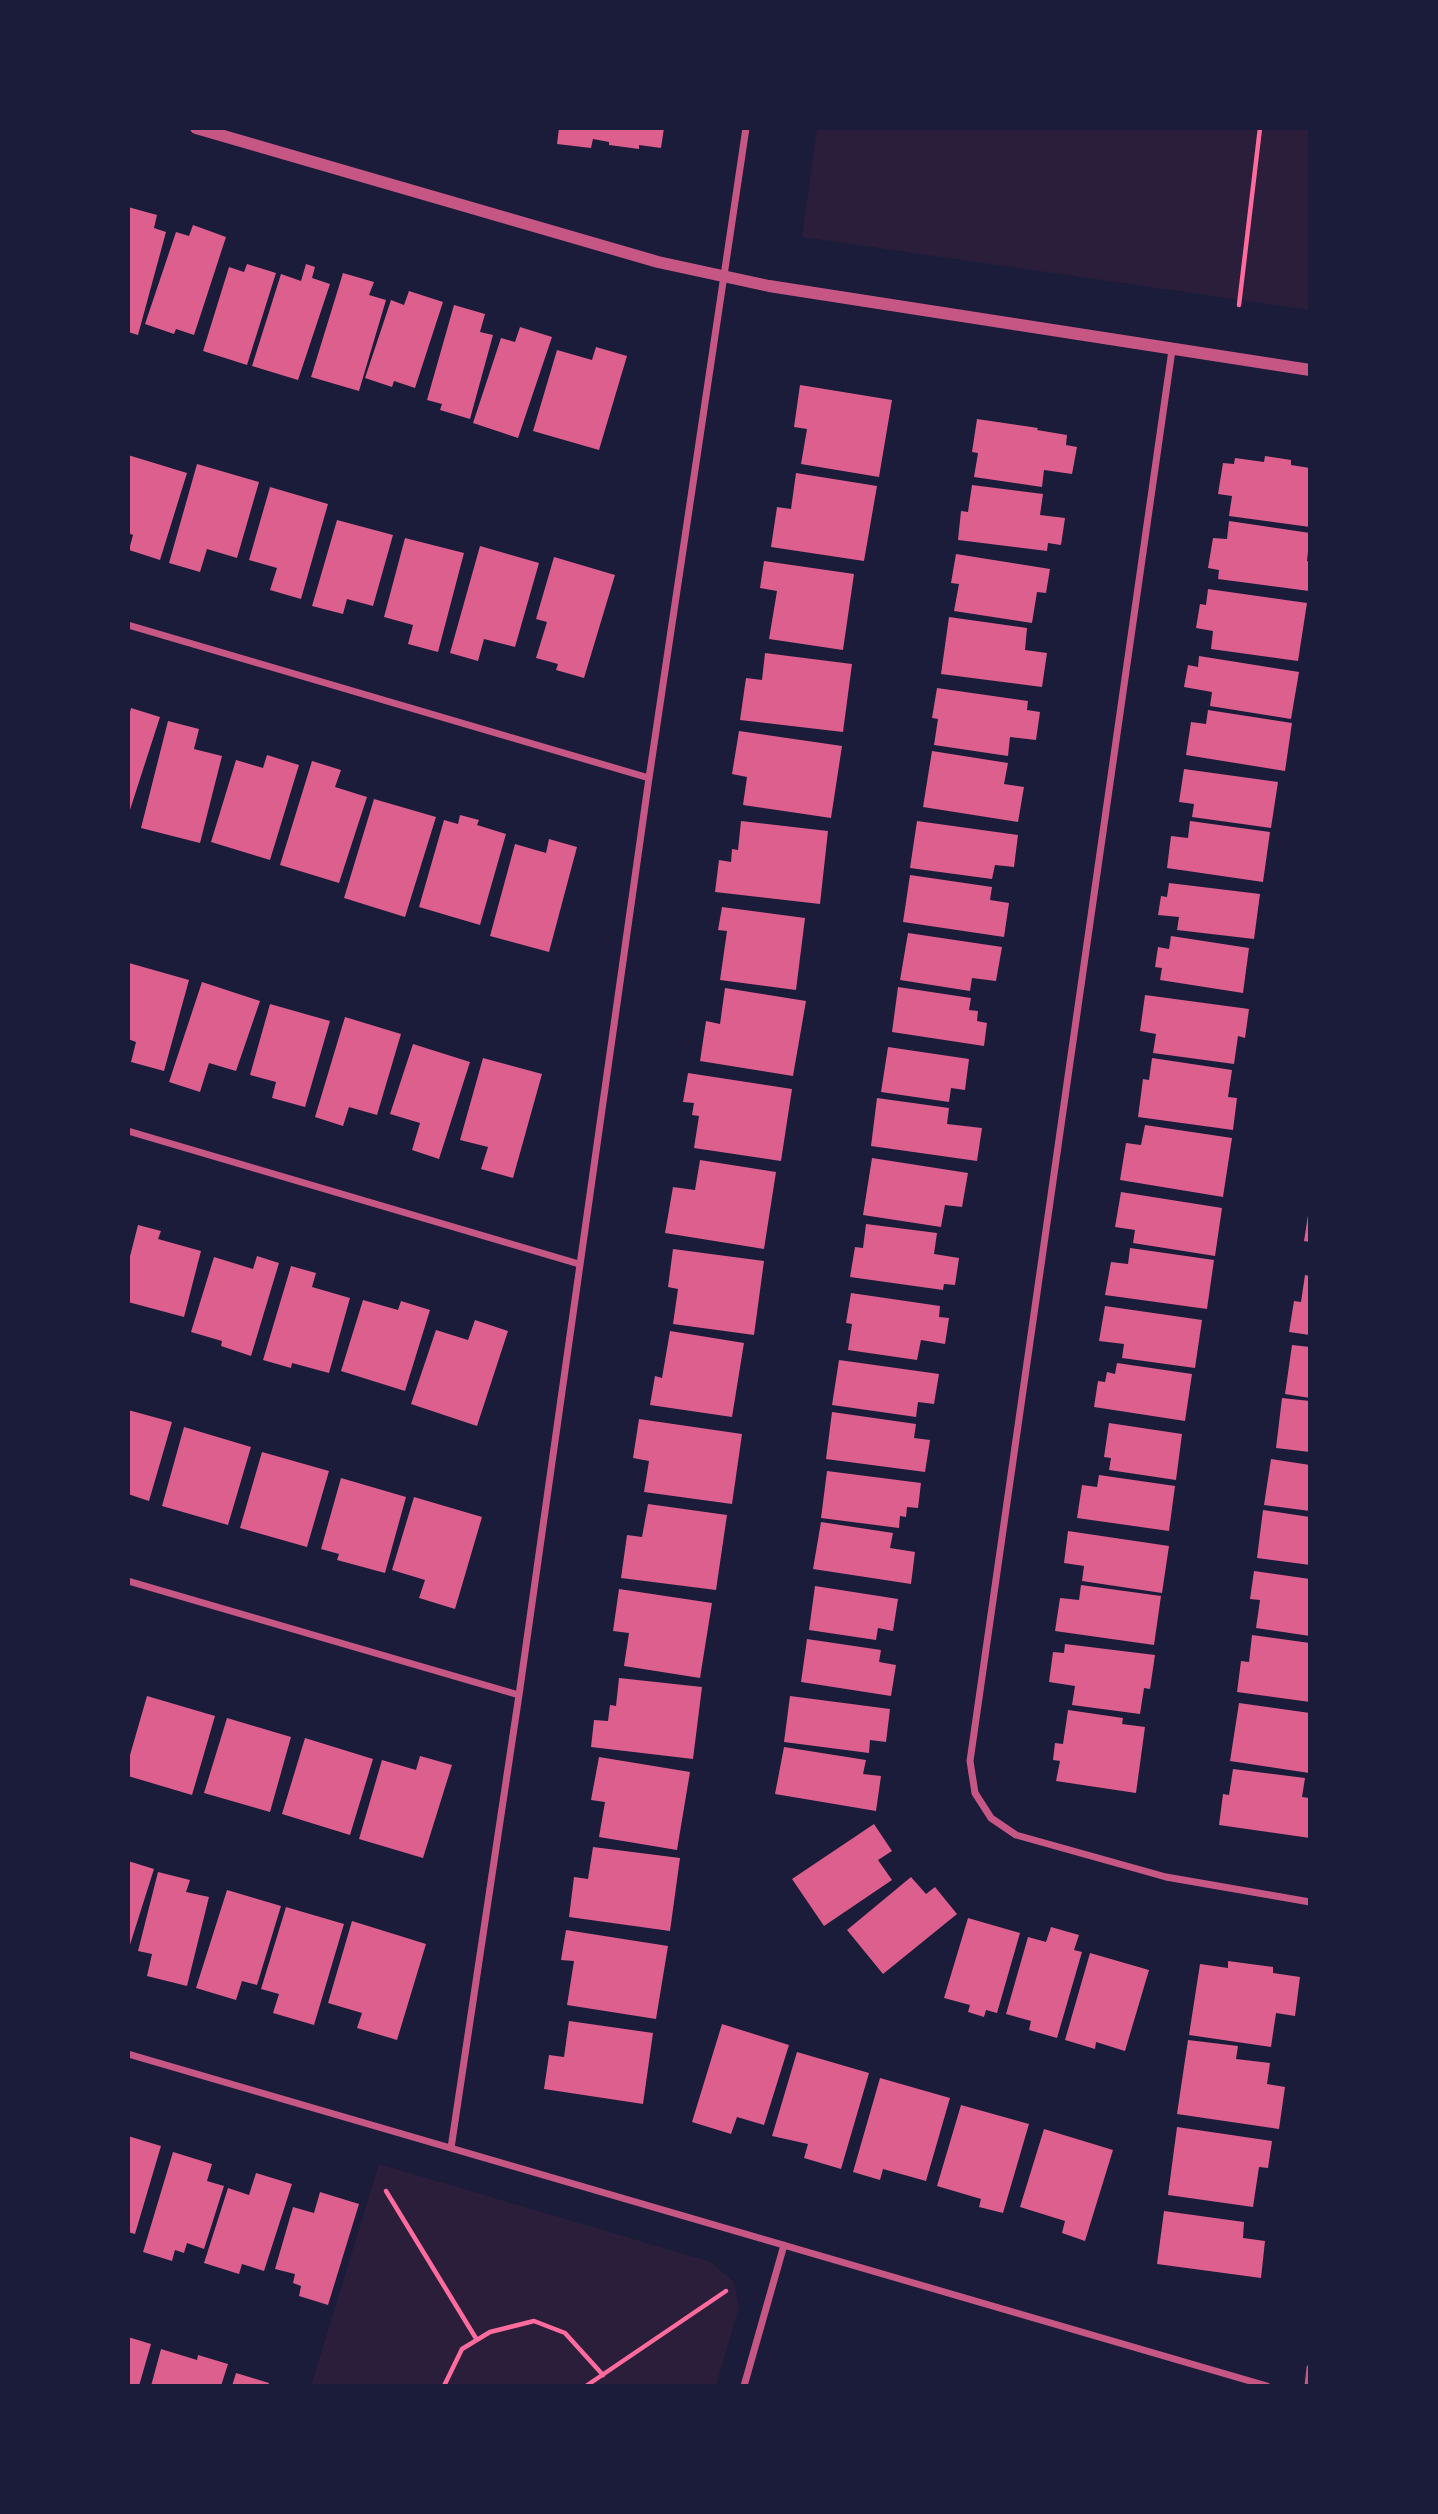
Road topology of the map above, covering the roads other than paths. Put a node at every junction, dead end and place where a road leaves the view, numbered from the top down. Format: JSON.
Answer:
{"nodes":[{"id":1,"x":196,"y":128,"type":"edge"},
{"id":2,"x":746,"y":128,"type":"edge"},
{"id":3,"x":218,"y":131,"type":"edge"},
{"id":4,"x":723,"y":276,"type":"junction"},
{"id":5,"x":1172,"y":350,"type":"junction"},
{"id":6,"x":1310,"y":370,"type":"edge"},
{"id":7,"x":128,"y":625,"type":"edge"},
{"id":8,"x":649,"y":778,"type":"junction"},
{"id":9,"x":128,"y":1131,"type":"edge"},
{"id":10,"x":579,"y":1264,"type":"junction"},
{"id":11,"x":128,"y":1581,"type":"edge"},
{"id":12,"x":519,"y":1695,"type":"junction"},
{"id":13,"x":1310,"y":1902,"type":"edge"},
{"id":14,"x":128,"y":2054,"type":"edge"},
{"id":15,"x":451,"y":2148,"type":"junction"},
{"id":16,"x":784,"y":2245,"type":"junction"},
{"id":17,"x":1310,"y":2368,"type":"edge"},
{"id":18,"x":744,"y":2386,"type":"edge"},
{"id":19,"x":1267,"y":2386,"type":"edge"},
{"id":20,"x":1308,"y":2386,"type":"edge"}],
"edges":[{"from":1,"to":3,"type":"street"},
{"from":2,"to":4,"type":"street"},
{"from":3,"to":4,"type":"street"},
{"from":4,"to":5,"type":"street"},
{"from":4,"to":8,"type":"street"},
{"from":5,"to":6,"type":"street"},
{"from":5,"to":13,"type":"street"},
{"from":7,"to":8,"type":"street"},
{"from":8,"to":10,"type":"street"},
{"from":9,"to":10,"type":"street"},
{"from":10,"to":12,"type":"street"},
{"from":11,"to":12,"type":"street"},
{"from":12,"to":15,"type":"street"},
{"from":14,"to":15,"type":"street"},
{"from":15,"to":16,"type":"street"},
{"from":16,"to":18,"type":"street"},
{"from":16,"to":19,"type":"street"},
{"from":17,"to":20,"type":"street"}]}
